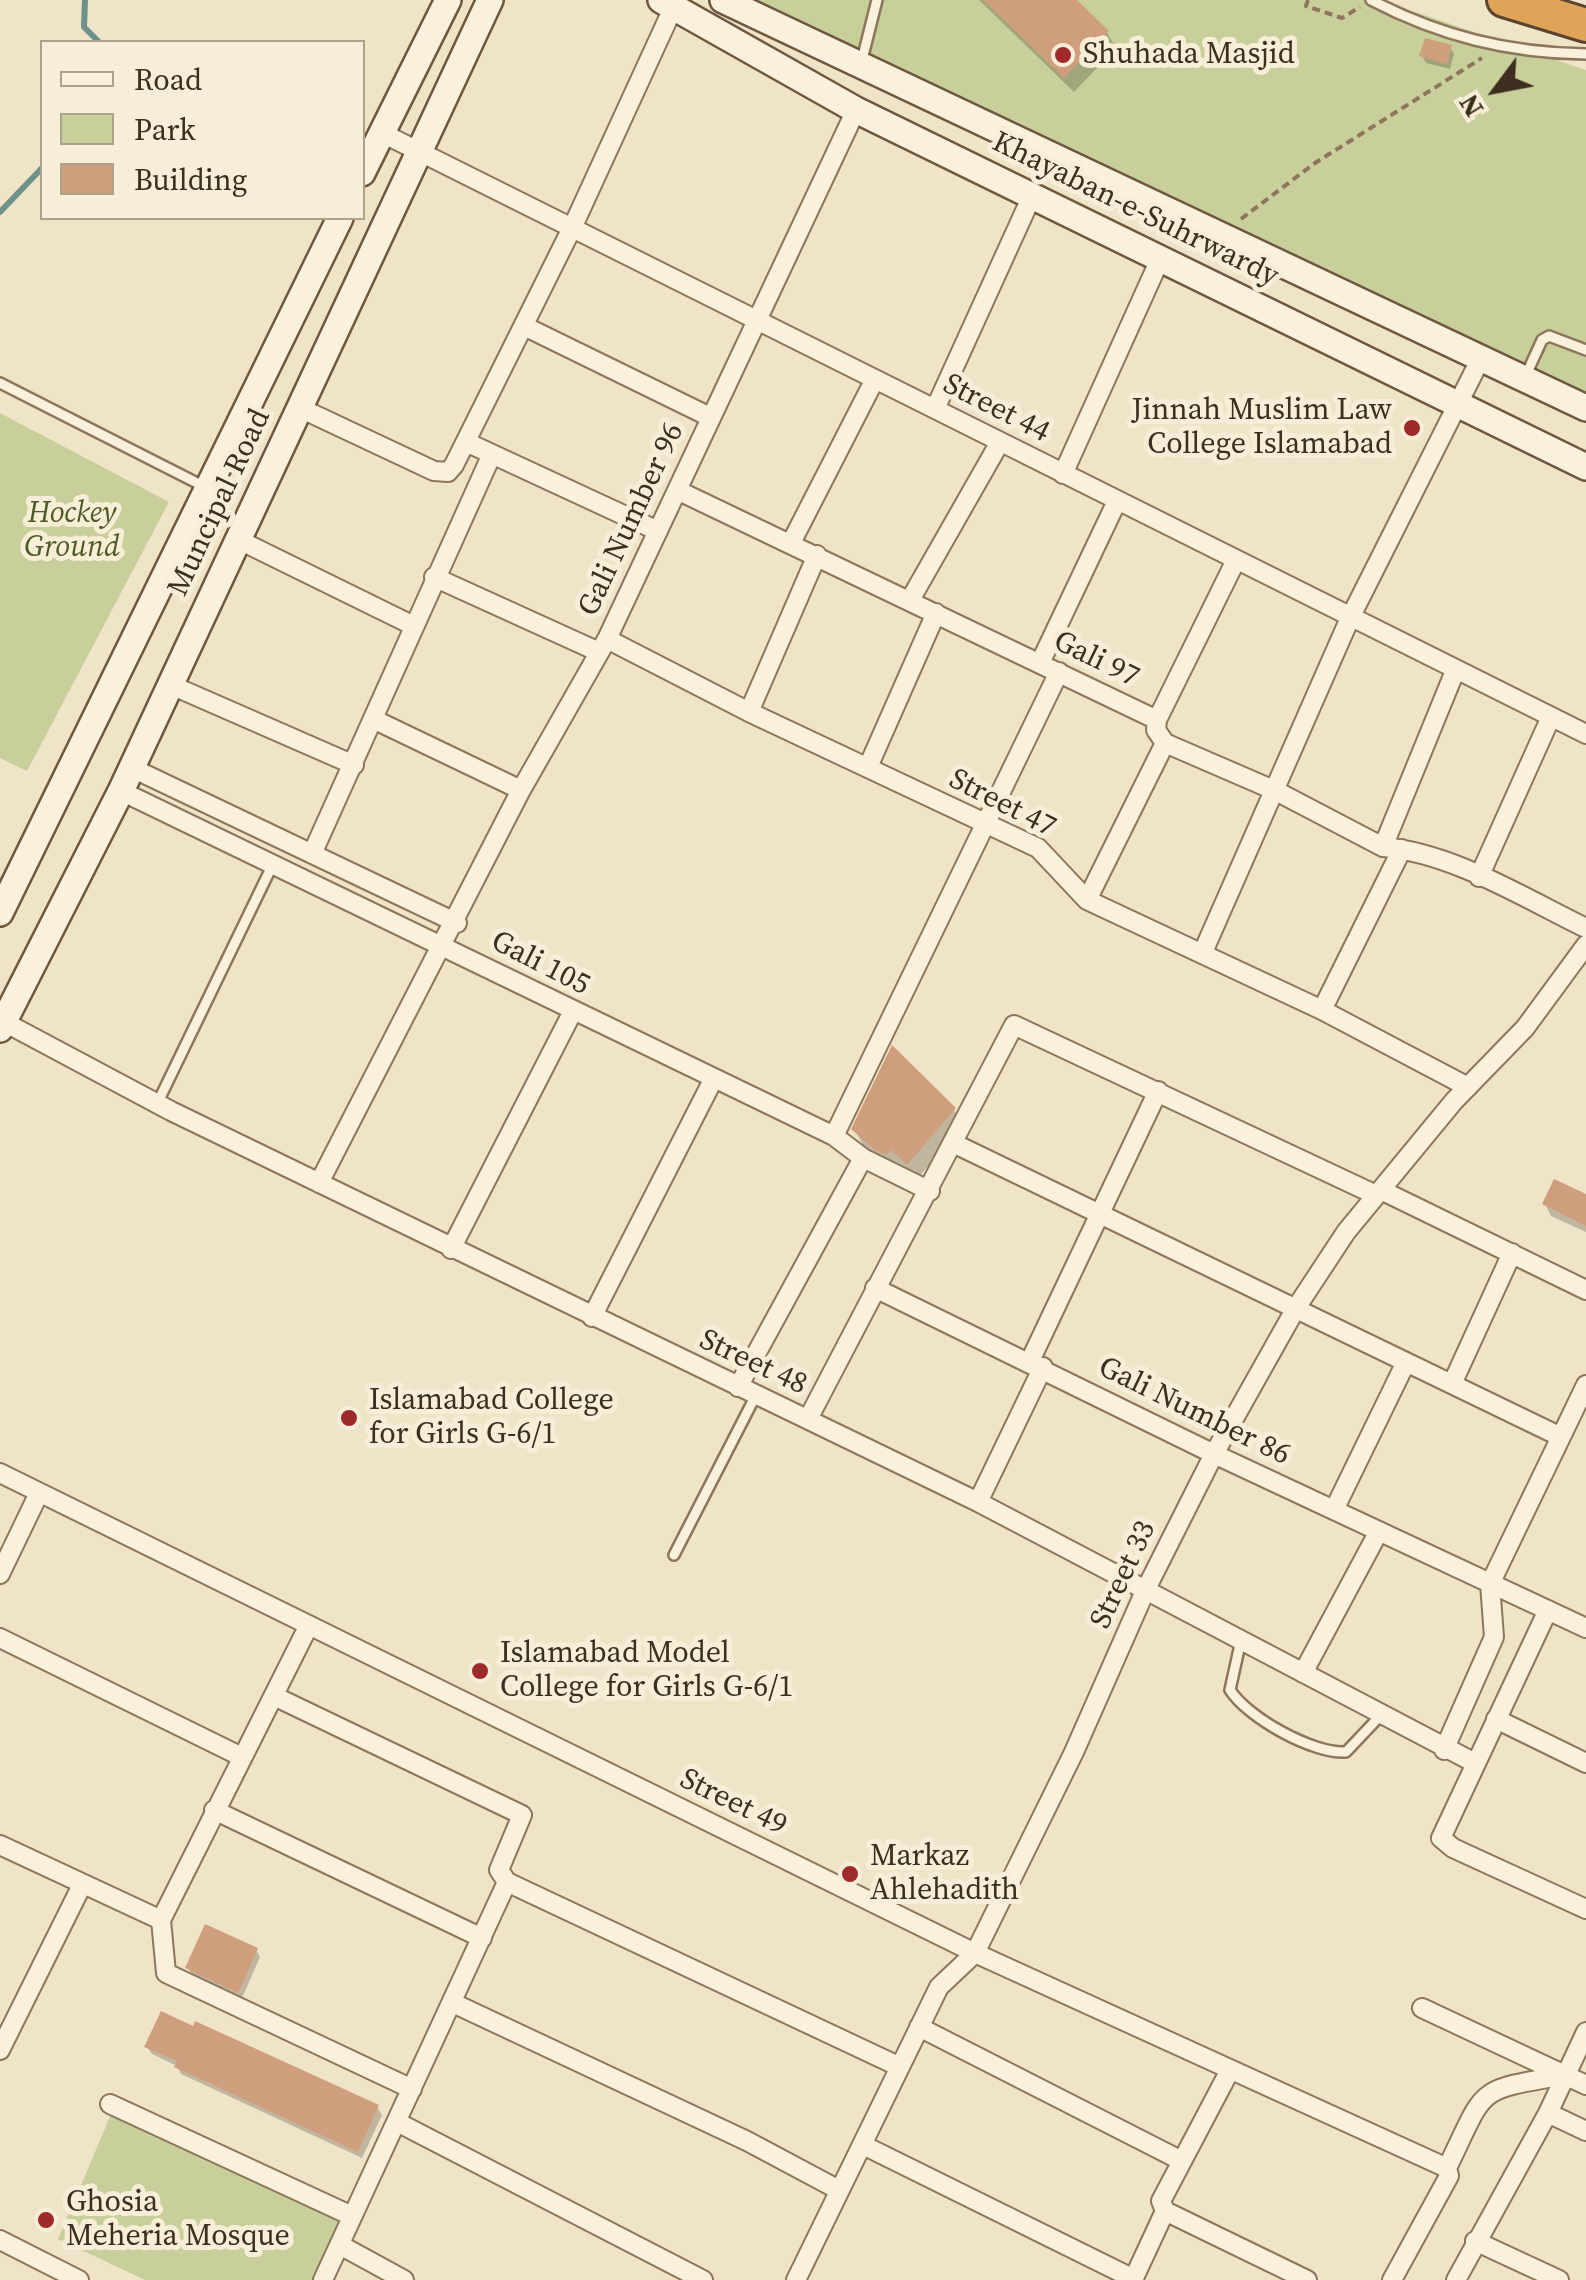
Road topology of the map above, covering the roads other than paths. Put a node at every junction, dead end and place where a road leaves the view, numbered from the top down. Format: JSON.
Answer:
{"nodes":[{"id":1,"x":448,"y":0,"type":"edge"},
{"id":2,"x":490,"y":0,"type":"edge"},
{"id":3,"x":723,"y":0,"type":"edge"},
{"id":4,"x":877,"y":0,"type":"edge"},
{"id":5,"x":1371,"y":0,"type":"edge"},
{"id":6,"x":1504,"y":0,"type":"edge"},
{"id":7,"x":667,"y":3,"type":"edge"},
{"id":8,"x":1586,"y":25,"type":"edge"},
{"id":9,"x":1586,"y":54,"type":"edge"},
{"id":10,"x":860,"y":66,"type":"junction"},
{"id":11,"x":856,"y":110,"type":"junction"},
{"id":12,"x":382,"y":133,"type":"junction"},
{"id":13,"x":418,"y":149,"type":"junction"},
{"id":14,"x":365,"y":166,"type":"edge"},
{"id":15,"x":1031,"y":198,"type":"junction"},
{"id":16,"x":339,"y":220,"type":"edge"},
{"id":17,"x":573,"y":226,"type":"junction"},
{"id":18,"x":1161,"y":257,"type":"junction"},
{"id":19,"x":758,"y":323,"type":"junction"},
{"id":20,"x":524,"y":326,"type":"junction"},
{"id":21,"x":1586,"y":350,"type":"edge"},
{"id":22,"x":1482,"y":356,"type":"junction"},
{"id":23,"x":1525,"y":377,"type":"junction"},
{"id":24,"x":875,"y":379,"type":"junction"},
{"id":25,"x":0,"y":383,"type":"edge"},
{"id":26,"x":1460,"y":405,"type":"junction"},
{"id":27,"x":300,"y":408,"type":"junction"},
{"id":28,"x":1586,"y":408,"type":"edge"},
{"id":29,"x":934,"y":409,"type":"junction"},
{"id":30,"x":710,"y":417,"type":"junction"},
{"id":31,"x":466,"y":442,"type":"junction"},
{"id":32,"x":1000,"y":442,"type":"junction"},
{"id":33,"x":492,"y":454,"type":"junction"},
{"id":34,"x":1586,"y":468,"type":"edge"},
{"id":35,"x":1063,"y":474,"type":"junction"},
{"id":36,"x":205,"y":487,"type":"junction"},
{"id":37,"x":678,"y":490,"type":"junction"},
{"id":38,"x":1117,"y":501,"type":"junction"},
{"id":39,"x":658,"y":531,"type":"junction"},
{"id":40,"x":239,"y":540,"type":"junction"},
{"id":41,"x":791,"y":543,"type":"junction"},
{"id":42,"x":817,"y":556,"type":"junction"},
{"id":43,"x":1235,"y":562,"type":"junction"},
{"id":44,"x":434,"y":577,"type":"junction"},
{"id":45,"x":910,"y":600,"type":"junction"},
{"id":46,"x":936,"y":613,"type":"junction"},
{"id":47,"x":1350,"y":618,"type":"junction"},
{"id":48,"x":412,"y":625,"type":"junction"},
{"id":49,"x":602,"y":645,"type":"junction"},
{"id":50,"x":1040,"y":663,"type":"junction"},
{"id":51,"x":1455,"y":671,"type":"junction"},
{"id":52,"x":1059,"y":672,"type":"junction"},
{"id":53,"x":171,"y":685,"type":"junction"},
{"id":54,"x":749,"y":712,"type":"junction"},
{"id":55,"x":373,"y":719,"type":"junction"},
{"id":56,"x":1550,"y":719,"type":"junction"},
{"id":57,"x":1157,"y":720,"type":"junction"},
{"id":58,"x":1586,"y":734,"type":"edge"},
{"id":59,"x":1165,"y":744,"type":"junction"},
{"id":60,"x":354,"y":765,"type":"junction"},
{"id":61,"x":868,"y":766,"type":"junction"},
{"id":62,"x":126,"y":779,"type":"junction"},
{"id":63,"x":522,"y":790,"type":"junction"},
{"id":64,"x":1276,"y":791,"type":"junction"},
{"id":65,"x":982,"y":824,"type":"junction"},
{"id":66,"x":1392,"y":848,"type":"junction"},
{"id":67,"x":312,"y":854,"type":"junction"},
{"id":68,"x":274,"y":864,"type":"junction"},
{"id":69,"x":1479,"y":877,"type":"junction"},
{"id":70,"x":1086,"y":900,"type":"junction"},
{"id":71,"x":0,"y":913,"type":"edge"},
{"id":72,"x":456,"y":923,"type":"junction"},
{"id":73,"x":1586,"y":928,"type":"edge"},
{"id":74,"x":1586,"y":945,"type":"edge"},
{"id":75,"x":445,"y":946,"type":"junction"},
{"id":76,"x":1203,"y":952,"type":"junction"},
{"id":77,"x":1322,"y":1010,"type":"junction"},
{"id":78,"x":572,"y":1013,"type":"junction"},
{"id":79,"x":2,"y":1026,"type":"edge"},
{"id":80,"x":714,"y":1078,"type":"junction"},
{"id":81,"x":1468,"y":1087,"type":"junction"},
{"id":82,"x":1158,"y":1091,"type":"junction"},
{"id":83,"x":157,"y":1104,"type":"junction"},
{"id":84,"x":834,"y":1136,"type":"junction"},
{"id":85,"x":955,"y":1144,"type":"junction"},
{"id":86,"x":864,"y":1158,"type":"junction"},
{"id":87,"x":319,"y":1183,"type":"junction"},
{"id":88,"x":930,"y":1190,"type":"junction"},
{"id":89,"x":1380,"y":1193,"type":"junction"},
{"id":90,"x":1101,"y":1214,"type":"junction"},
{"id":91,"x":451,"y":1249,"type":"junction"},
{"id":92,"x":1512,"y":1254,"type":"junction"},
{"id":93,"x":874,"y":1288,"type":"junction"},
{"id":94,"x":1586,"y":1290,"type":"edge"},
{"id":95,"x":1296,"y":1308,"type":"junction"},
{"id":96,"x":592,"y":1318,"type":"junction"},
{"id":97,"x":1406,"y":1362,"type":"junction"},
{"id":98,"x":1036,"y":1364,"type":"junction"},
{"id":99,"x":1452,"y":1384,"type":"junction"},
{"id":100,"x":1586,"y":1385,"type":"edge"},
{"id":101,"x":738,"y":1386,"type":"junction"},
{"id":102,"x":756,"y":1395,"type":"junction"},
{"id":103,"x":808,"y":1419,"type":"junction"},
{"id":104,"x":1559,"y":1436,"type":"junction"},
{"id":105,"x":1214,"y":1454,"type":"junction"},
{"id":106,"x":0,"y":1473,"type":"edge"},
{"id":107,"x":39,"y":1493,"type":"junction"},
{"id":108,"x":978,"y":1502,"type":"junction"},
{"id":109,"x":1334,"y":1510,"type":"junction"},
{"id":110,"x":1379,"y":1531,"type":"junction"},
{"id":111,"x":674,"y":1556,"type":"dead end"},
{"id":112,"x":0,"y":1574,"type":"edge"},
{"id":113,"x":1490,"y":1584,"type":"junction"},
{"id":114,"x":1146,"y":1589,"type":"junction"},
{"id":115,"x":1548,"y":1610,"type":"junction"},
{"id":116,"x":309,"y":1626,"type":"junction"},
{"id":117,"x":1586,"y":1628,"type":"edge"},
{"id":118,"x":0,"y":1639,"type":"edge"},
{"id":119,"x":1241,"y":1640,"type":"junction"},
{"id":120,"x":1303,"y":1673,"type":"junction"},
{"id":121,"x":276,"y":1696,"type":"junction"},
{"id":122,"x":1381,"y":1715,"type":"junction"},
{"id":123,"x":1496,"y":1719,"type":"junction"},
{"id":124,"x":1444,"y":1750,"type":"junction"},
{"id":125,"x":242,"y":1757,"type":"junction"},
{"id":126,"x":1475,"y":1762,"type":"junction"},
{"id":127,"x":1586,"y":1764,"type":"edge"},
{"id":128,"x":214,"y":1810,"type":"junction"},
{"id":129,"x":0,"y":1845,"type":"edge"},
{"id":130,"x":507,"y":1882,"type":"junction"},
{"id":131,"x":82,"y":1885,"type":"junction"},
{"id":132,"x":1586,"y":1909,"type":"edge"},
{"id":133,"x":161,"y":1920,"type":"junction"},
{"id":134,"x":482,"y":1938,"type":"junction"},
{"id":135,"x":974,"y":1954,"type":"junction"},
{"id":136,"x":453,"y":2003,"type":"junction"},
{"id":137,"x":1422,"y":2008,"type":"dead end"},
{"id":138,"x":919,"y":2028,"type":"junction"},
{"id":139,"x":1586,"y":2032,"type":"edge"},
{"id":140,"x":0,"y":2050,"type":"edge"},
{"id":141,"x":898,"y":2066,"type":"junction"},
{"id":142,"x":1229,"y":2072,"type":"junction"},
{"id":143,"x":1565,"y":2075,"type":"junction"},
{"id":144,"x":1586,"y":2085,"type":"edge"},
{"id":145,"x":412,"y":2089,"type":"junction"},
{"id":146,"x":110,"y":2104,"type":"dead end"},
{"id":147,"x":1548,"y":2113,"type":"junction"},
{"id":148,"x":397,"y":2122,"type":"junction"},
{"id":149,"x":1586,"y":2131,"type":"edge"},
{"id":150,"x":863,"y":2144,"type":"junction"},
{"id":151,"x":1180,"y":2160,"type":"junction"},
{"id":152,"x":1447,"y":2168,"type":"junction"},
{"id":153,"x":837,"y":2190,"type":"junction"},
{"id":154,"x":1164,"y":2206,"type":"junction"},
{"id":155,"x":352,"y":2216,"type":"junction"},
{"id":156,"x":0,"y":2240,"type":"edge"},
{"id":157,"x":1475,"y":2241,"type":"junction"},
{"id":158,"x":340,"y":2245,"type":"junction"},
{"id":159,"x":1134,"y":2279,"type":"edge"},
{"id":160,"x":79,"y":2280,"type":"edge"},
{"id":161,"x":323,"y":2280,"type":"edge"},
{"id":162,"x":404,"y":2280,"type":"edge"},
{"id":163,"x":703,"y":2280,"type":"edge"},
{"id":164,"x":796,"y":2280,"type":"edge"},
{"id":165,"x":1307,"y":2280,"type":"edge"},
{"id":166,"x":1392,"y":2280,"type":"edge"},
{"id":167,"x":1456,"y":2280,"type":"edge"},
{"id":168,"x":1558,"y":2280,"type":"edge"}],
"edges":[{"from":1,"to":12,"type":"street"},
{"from":2,"to":13,"type":"street","name":"Muncipal Road"},
{"from":3,"to":10,"type":"street","name":"Khayaban-e-Suhrwardy"},
{"from":4,"to":10,"type":"lane"},
{"from":5,"to":9,"type":"lane"},
{"from":6,"to":8,"type":"highway"},
{"from":7,"to":11,"type":"street","name":"Khayaban-e-Suhrwardy"},
{"from":7,"to":17,"type":"street"},
{"from":10,"to":22,"type":"street","name":"Khayaban-e-Suhrwardy"},
{"from":11,"to":15,"type":"street","name":"Khayaban-e-Suhrwardy"},
{"from":11,"to":19,"type":"street","name":"Gali Number 96"},
{"from":12,"to":13,"type":"street","name":"Street 44"},
{"from":12,"to":14,"type":"street"},
{"from":13,"to":17,"type":"street","name":"Street 44"},
{"from":13,"to":27,"type":"street","name":"Muncipal Road"},
{"from":15,"to":18,"type":"street","name":"Khayaban-e-Suhrwardy"},
{"from":15,"to":29,"type":"street"},
{"from":16,"to":36,"type":"street","name":"Muncipal Road"},
{"from":17,"to":19,"type":"street","name":"Street 44"},
{"from":17,"to":20,"type":"street"},
{"from":18,"to":26,"type":"street","name":"Khayaban-e-Suhrwardy"},
{"from":18,"to":35,"type":"street"},
{"from":19,"to":24,"type":"street","name":"Street 44"},
{"from":19,"to":30,"type":"street","name":"Gali Number 96"},
{"from":20,"to":30,"type":"street"},
{"from":20,"to":31,"type":"street"},
{"from":21,"to":23,"type":"lane"},
{"from":22,"to":23,"type":"street","name":"Khayaban-e-Suhrwardy"},
{"from":22,"to":26,"type":"street"},
{"from":23,"to":28,"type":"street","name":"Khayaban-e-Suhrwardy"},
{"from":24,"to":29,"type":"street","name":"Street 44"},
{"from":24,"to":41,"type":"street"},
{"from":25,"to":36,"type":"lane"},
{"from":26,"to":34,"type":"street","name":"Khayaban-e-Suhrwardy"},
{"from":26,"to":47,"type":"street"},
{"from":27,"to":31,"type":"street"},
{"from":27,"to":40,"type":"street","name":"Muncipal Road"},
{"from":29,"to":32,"type":"street","name":"Street 44"},
{"from":30,"to":37,"type":"street","name":"Gali Number 96"},
{"from":31,"to":33,"type":"street"},
{"from":32,"to":35,"type":"street","name":"Street 44"},
{"from":32,"to":45,"type":"street"},
{"from":33,"to":39,"type":"street"},
{"from":33,"to":44,"type":"street"},
{"from":35,"to":38,"type":"street","name":"Street 44"},
{"from":36,"to":71,"type":"street","name":"Muncipal Road"},
{"from":37,"to":39,"type":"street","name":"Gali Number 96"},
{"from":37,"to":41,"type":"street","name":"Gali 97"},
{"from":38,"to":43,"type":"street","name":"Street 44"},
{"from":38,"to":50,"type":"street"},
{"from":39,"to":49,"type":"street","name":"Gali Number 96"},
{"from":40,"to":48,"type":"street"},
{"from":40,"to":53,"type":"street","name":"Muncipal Road"},
{"from":41,"to":42,"type":"street","name":"Gali 97"},
{"from":42,"to":45,"type":"street","name":"Gali 97"},
{"from":42,"to":54,"type":"street"},
{"from":43,"to":47,"type":"street","name":"Street 44"},
{"from":43,"to":57,"type":"street"},
{"from":44,"to":48,"type":"street"},
{"from":44,"to":49,"type":"street","name":"Street 47"},
{"from":45,"to":46,"type":"street","name":"Gali 97"},
{"from":46,"to":50,"type":"street","name":"Gali 97"},
{"from":46,"to":61,"type":"street"},
{"from":47,"to":51,"type":"street","name":"Street 44"},
{"from":47,"to":64,"type":"street"},
{"from":48,"to":55,"type":"street"},
{"from":49,"to":54,"type":"street","name":"Street 47"},
{"from":49,"to":63,"type":"street","name":"Gali Number 96"},
{"from":50,"to":52,"type":"street","name":"Gali 97"},
{"from":51,"to":56,"type":"street","name":"Street 44"},
{"from":51,"to":66,"type":"street"},
{"from":52,"to":57,"type":"street","name":"Gali 97"},
{"from":52,"to":65,"type":"street"},
{"from":53,"to":60,"type":"street"},
{"from":53,"to":62,"type":"street","name":"Muncipal Road"},
{"from":54,"to":61,"type":"street","name":"Street 47"},
{"from":55,"to":60,"type":"street"},
{"from":55,"to":63,"type":"street"},
{"from":56,"to":58,"type":"street","name":"Street 44"},
{"from":56,"to":69,"type":"street"},
{"from":57,"to":59,"type":"street","name":"Gali 97"},
{"from":59,"to":64,"type":"street"},
{"from":59,"to":70,"type":"street"},
{"from":60,"to":67,"type":"street"},
{"from":61,"to":65,"type":"street","name":"Street 47"},
{"from":62,"to":67,"type":"street"},
{"from":62,"to":68,"type":"street","name":"Gali 105"},
{"from":62,"to":79,"type":"street","name":"Muncipal Road"},
{"from":63,"to":72,"type":"street","name":"Gali Number 96"},
{"from":64,"to":66,"type":"street"},
{"from":64,"to":76,"type":"street"},
{"from":65,"to":70,"type":"street","name":"Street 47"},
{"from":65,"to":84,"type":"street"},
{"from":66,"to":69,"type":"street"},
{"from":66,"to":77,"type":"street"},
{"from":67,"to":72,"type":"street"},
{"from":68,"to":75,"type":"street","name":"Gali 105"},
{"from":68,"to":83,"type":"lane"},
{"from":69,"to":73,"type":"street"},
{"from":70,"to":76,"type":"street","name":"Street 47"},
{"from":72,"to":75,"type":"street","name":"Gali Number 96"},
{"from":74,"to":81,"type":"street","name":"Street 33"},
{"from":75,"to":78,"type":"street","name":"Gali 105"},
{"from":75,"to":87,"type":"street","name":"Gali Number 96"},
{"from":76,"to":77,"type":"street","name":"Street 47"},
{"from":77,"to":81,"type":"street","name":"Street 47"},
{"from":78,"to":80,"type":"street","name":"Gali 105"},
{"from":78,"to":91,"type":"street"},
{"from":79,"to":83,"type":"street","name":"Street 48"},
{"from":80,"to":84,"type":"street","name":"Gali 105"},
{"from":80,"to":96,"type":"street"},
{"from":81,"to":89,"type":"street","name":"Street 33"},
{"from":82,"to":85,"type":"street"},
{"from":82,"to":89,"type":"street"},
{"from":82,"to":90,"type":"street"},
{"from":83,"to":87,"type":"street","name":"Street 48"},
{"from":84,"to":86,"type":"street","name":"Gali 105"},
{"from":85,"to":88,"type":"street"},
{"from":85,"to":90,"type":"street"},
{"from":86,"to":88,"type":"street","name":"Gali 105"},
{"from":86,"to":101,"type":"street"},
{"from":87,"to":91,"type":"street","name":"Street 48"},
{"from":88,"to":93,"type":"street"},
{"from":89,"to":92,"type":"street"},
{"from":89,"to":95,"type":"street","name":"Street 33"},
{"from":90,"to":95,"type":"street"},
{"from":90,"to":98,"type":"street"},
{"from":91,"to":96,"type":"street","name":"Street 48"},
{"from":92,"to":94,"type":"street"},
{"from":92,"to":99,"type":"street"},
{"from":93,"to":98,"type":"street","name":"Gali Number 86"},
{"from":93,"to":103,"type":"street"},
{"from":95,"to":97,"type":"street"},
{"from":95,"to":105,"type":"street","name":"Street 33"},
{"from":96,"to":101,"type":"street","name":"Street 48"},
{"from":97,"to":99,"type":"street"},
{"from":97,"to":109,"type":"street"},
{"from":98,"to":105,"type":"street","name":"Gali Number 86"},
{"from":98,"to":108,"type":"street"},
{"from":99,"to":104,"type":"street"},
{"from":100,"to":104,"type":"street"},
{"from":101,"to":102,"type":"street","name":"Street 48"},
{"from":102,"to":103,"type":"street","name":"Street 48"},
{"from":102,"to":111,"type":"lane"},
{"from":103,"to":108,"type":"street","name":"Street 48"},
{"from":104,"to":113,"type":"street"},
{"from":105,"to":109,"type":"street","name":"Gali Number 86"},
{"from":105,"to":114,"type":"street","name":"Street 33"},
{"from":106,"to":107,"type":"street","name":"Street 49"},
{"from":107,"to":112,"type":"street"},
{"from":107,"to":116,"type":"street","name":"Street 49"},
{"from":108,"to":114,"type":"street","name":"Street 48"},
{"from":109,"to":110,"type":"street","name":"Gali Number 86"},
{"from":110,"to":113,"type":"street","name":"Gali Number 86"},
{"from":110,"to":120,"type":"street"},
{"from":113,"to":115,"type":"street","name":"Gali Number 86"},
{"from":113,"to":124,"type":"street"},
{"from":114,"to":119,"type":"street","name":"Street 48"},
{"from":114,"to":135,"type":"street","name":"Street 33"},
{"from":115,"to":117,"type":"street","name":"Gali Number 86"},
{"from":115,"to":123,"type":"street"},
{"from":116,"to":121,"type":"street"},
{"from":116,"to":135,"type":"street","name":"Street 49"},
{"from":118,"to":125,"type":"street"},
{"from":119,"to":120,"type":"street","name":"Street 48"},
{"from":119,"to":122,"type":"lane"},
{"from":120,"to":122,"type":"street","name":"Street 48"},
{"from":121,"to":125,"type":"street"},
{"from":121,"to":130,"type":"street"},
{"from":122,"to":124,"type":"street","name":"Street 48"},
{"from":123,"to":126,"type":"street"},
{"from":123,"to":127,"type":"street"},
{"from":124,"to":126,"type":"street","name":"Street 48"},
{"from":125,"to":128,"type":"street"},
{"from":126,"to":132,"type":"street"},
{"from":128,"to":133,"type":"street"},
{"from":128,"to":134,"type":"street"},
{"from":129,"to":131,"type":"street"},
{"from":130,"to":134,"type":"street"},
{"from":130,"to":141,"type":"street"},
{"from":131,"to":133,"type":"street"},
{"from":131,"to":140,"type":"street"},
{"from":133,"to":145,"type":"street"},
{"from":134,"to":136,"type":"street"},
{"from":135,"to":138,"type":"street","name":"Street 33"},
{"from":135,"to":142,"type":"street","name":"Street 49"},
{"from":136,"to":145,"type":"street"},
{"from":136,"to":153,"type":"street"},
{"from":137,"to":143,"type":"street"},
{"from":138,"to":141,"type":"street","name":"Street 33"},
{"from":138,"to":151,"type":"street"},
{"from":139,"to":143,"type":"street"},
{"from":141,"to":150,"type":"street","name":"Street 33"},
{"from":142,"to":151,"type":"street"},
{"from":142,"to":152,"type":"street","name":"Street 49"},
{"from":143,"to":144,"type":"street"},
{"from":143,"to":147,"type":"street"},
{"from":143,"to":152,"type":"street"},
{"from":145,"to":148,"type":"street"},
{"from":146,"to":155,"type":"street"},
{"from":147,"to":149,"type":"street"},
{"from":147,"to":157,"type":"street"},
{"from":148,"to":155,"type":"street"},
{"from":148,"to":163,"type":"street"},
{"from":150,"to":153,"type":"street","name":"Street 33"},
{"from":150,"to":159,"type":"street"},
{"from":151,"to":154,"type":"street"},
{"from":152,"to":166,"type":"street"},
{"from":153,"to":164,"type":"street","name":"Street 33"},
{"from":154,"to":159,"type":"street"},
{"from":154,"to":165,"type":"street"},
{"from":155,"to":158,"type":"street"},
{"from":156,"to":160,"type":"street"},
{"from":157,"to":167,"type":"street"},
{"from":157,"to":168,"type":"street"},
{"from":158,"to":161,"type":"street"},
{"from":158,"to":162,"type":"street"}]}
